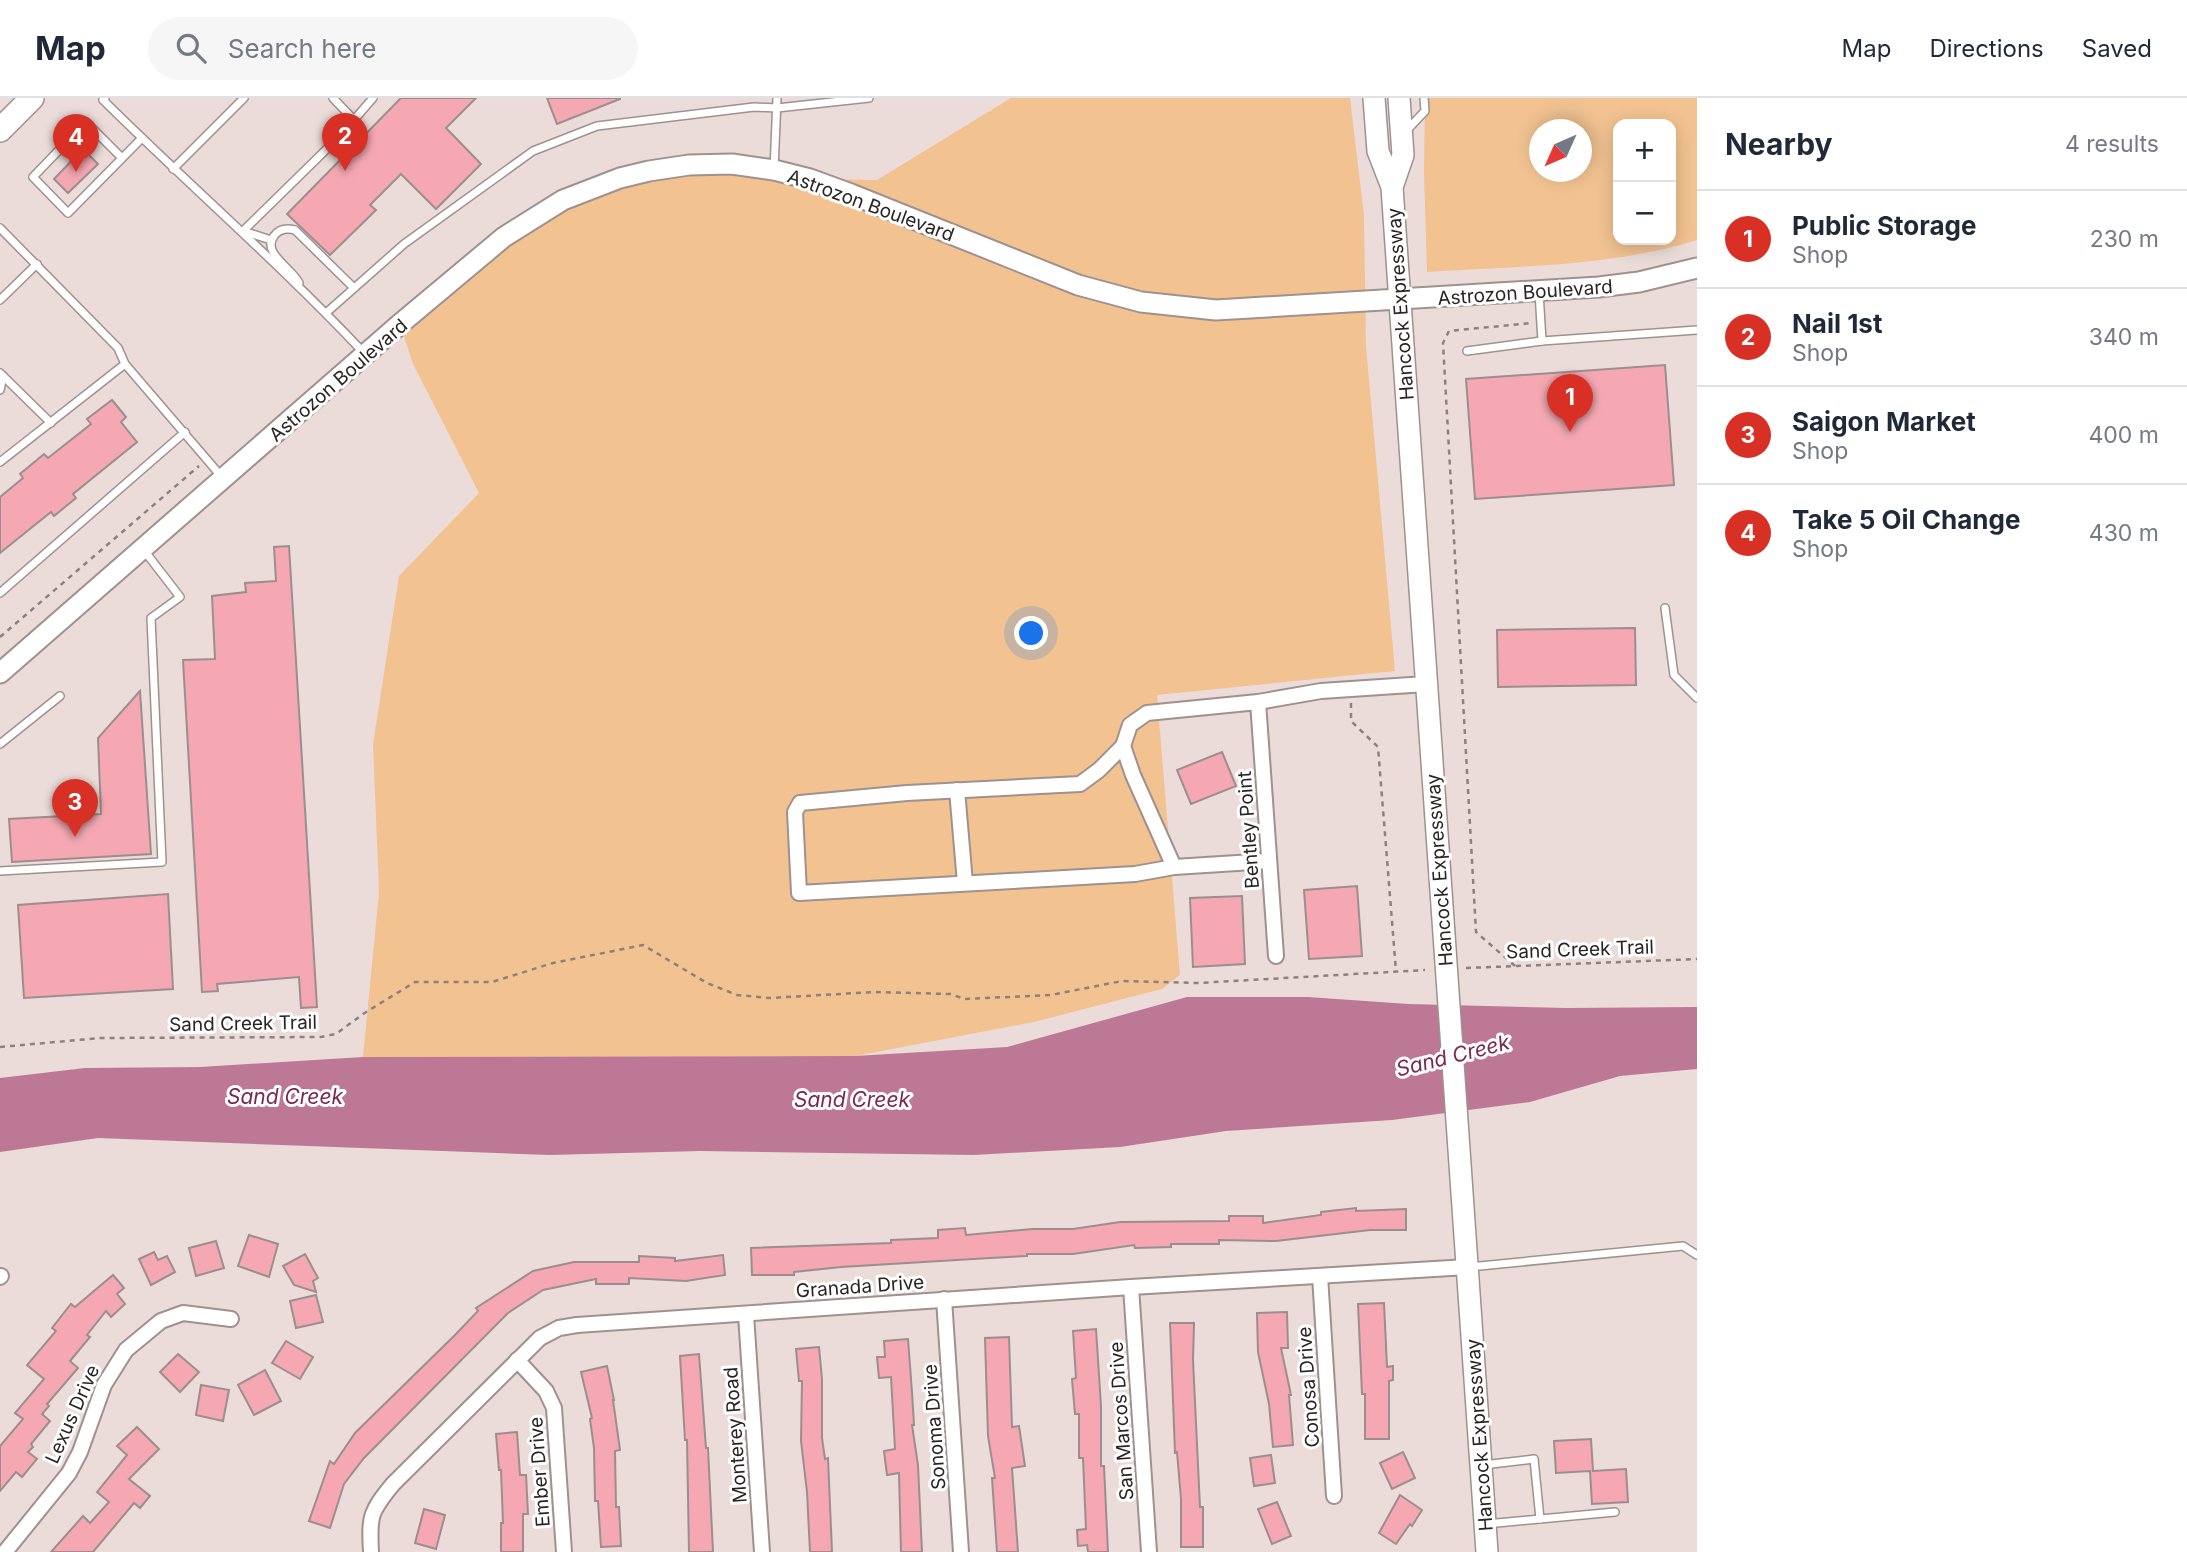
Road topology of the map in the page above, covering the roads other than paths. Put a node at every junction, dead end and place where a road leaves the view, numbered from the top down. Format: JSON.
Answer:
{"nodes":[{"id":1,"x":105,"y":98,"type":"edge"},
{"id":2,"x":332,"y":98,"type":"edge"},
{"id":3,"x":777,"y":98,"type":"edge"},
{"id":4,"x":869,"y":98,"type":"edge"},
{"id":5,"x":1374,"y":98,"type":"edge"},
{"id":6,"x":1399,"y":98,"type":"edge"},
{"id":7,"x":1424,"y":98,"type":"edge"},
{"id":8,"x":370,"y":99,"type":"edge"},
{"id":9,"x":239,"y":100,"type":"edge"},
{"id":10,"x":30,"y":101,"type":"edge"},
{"id":11,"x":777,"y":108,"type":"junction"},
{"id":12,"x":354,"y":120,"type":"junction"},
{"id":13,"x":0,"y":130,"type":"edge"},
{"id":14,"x":1402,"y":136,"type":"junction"},
{"id":15,"x":142,"y":138,"type":"junction"},
{"id":16,"x":122,"y":158,"type":"junction"},
{"id":17,"x":173,"y":169,"type":"junction"},
{"id":18,"x":774,"y":170,"type":"junction"},
{"id":19,"x":1392,"y":187,"type":"junction"},
{"id":20,"x":0,"y":228,"type":"edge"},
{"id":21,"x":243,"y":231,"type":"junction"},
{"id":22,"x":271,"y":240,"type":"junction"},
{"id":23,"x":37,"y":264,"type":"junction"},
{"id":24,"x":1697,"y":268,"type":"edge"},
{"id":25,"x":354,"y":288,"type":"junction"},
{"id":26,"x":303,"y":290,"type":"junction"},
{"id":27,"x":1538,"y":291,"type":"junction"},
{"id":28,"x":0,"y":300,"type":"edge"},
{"id":29,"x":1400,"y":301,"type":"junction"},
{"id":30,"x":326,"y":313,"type":"junction"},
{"id":31,"x":1697,"y":330,"type":"edge"},
{"id":32,"x":1542,"y":341,"type":"junction"},
{"id":33,"x":1467,"y":351,"type":"dead end"},
{"id":34,"x":366,"y":355,"type":"junction"},
{"id":35,"x":125,"y":364,"type":"junction"},
{"id":36,"x":2,"y":374,"type":"edge"},
{"id":37,"x":0,"y":390,"type":"edge"},
{"id":38,"x":51,"y":423,"type":"junction"},
{"id":39,"x":185,"y":432,"type":"junction"},
{"id":40,"x":0,"y":462,"type":"edge"},
{"id":41,"x":224,"y":479,"type":"junction"},
{"id":42,"x":142,"y":549,"type":"junction"},
{"id":43,"x":0,"y":593,"type":"edge"},
{"id":44,"x":1665,"y":608,"type":"dead end"},
{"id":45,"x":0,"y":673,"type":"edge"},
{"id":46,"x":1426,"y":684,"type":"junction"},
{"id":47,"x":60,"y":696,"type":"dead end"},
{"id":48,"x":1697,"y":698,"type":"edge"},
{"id":49,"x":1258,"y":702,"type":"junction"},
{"id":50,"x":0,"y":744,"type":"edge"},
{"id":51,"x":1123,"y":746,"type":"junction"},
{"id":52,"x":957,"y":790,"type":"junction"},
{"id":53,"x":1269,"y":861,"type":"junction"},
{"id":54,"x":1174,"y":867,"type":"junction"},
{"id":55,"x":0,"y":871,"type":"edge"},
{"id":56,"x":965,"y":883,"type":"junction"},
{"id":57,"x":1276,"y":956,"type":"dead end"},
{"id":58,"x":1697,"y":1255,"type":"edge"},
{"id":59,"x":1468,"y":1267,"type":"junction"},
{"id":60,"x":1320,"y":1276,"type":"junction"},
{"id":61,"x":1131,"y":1287,"type":"junction"},
{"id":62,"x":944,"y":1299,"type":"junction"},
{"id":63,"x":746,"y":1315,"type":"junction"},
{"id":64,"x":231,"y":1320,"type":"dead end"},
{"id":65,"x":517,"y":1360,"type":"junction"},
{"id":66,"x":1481,"y":1465,"type":"junction"},
{"id":67,"x":1334,"y":1496,"type":"dead end"},
{"id":68,"x":1615,"y":1512,"type":"dead end"},
{"id":69,"x":1540,"y":1519,"type":"junction"},
{"id":70,"x":1485,"y":1524,"type":"junction"},
{"id":71,"x":5,"y":1552,"type":"edge"},
{"id":72,"x":371,"y":1552,"type":"edge"},
{"id":73,"x":564,"y":1552,"type":"edge"},
{"id":74,"x":762,"y":1552,"type":"edge"},
{"id":75,"x":961,"y":1552,"type":"edge"},
{"id":76,"x":1149,"y":1552,"type":"edge"},
{"id":77,"x":1487,"y":1552,"type":"edge"}],
"edges":[{"from":1,"to":15,"type":"lane"},
{"from":2,"to":12,"type":"lane"},
{"from":3,"to":11,"type":"lane"},
{"from":4,"to":11,"type":"lane"},
{"from":5,"to":19,"type":"main road","name":"Hancock Expressway"},
{"from":6,"to":14,"type":"main road","name":"Hancock Expressway"},
{"from":7,"to":14,"type":"lane"},
{"from":8,"to":12,"type":"lane"},
{"from":9,"to":17,"type":"lane"},
{"from":10,"to":13,"type":"highway"},
{"from":11,"to":18,"type":"lane"},
{"from":11,"to":25,"type":"lane"},
{"from":12,"to":21,"type":"lane"},
{"from":14,"to":19,"type":"main road","name":"Hancock Expressway"},
{"from":15,"to":16,"type":"lane"},
{"from":15,"to":17,"type":"lane"},
{"from":16,"to":16,"type":"lane"},
{"from":17,"to":21,"type":"lane"},
{"from":18,"to":29,"type":"main road","name":"Astrozon Boulevard"},
{"from":18,"to":34,"type":"main road","name":"Astrozon Boulevard"},
{"from":19,"to":29,"type":"main road","name":"Hancock Expressway"},
{"from":20,"to":23,"type":"lane"},
{"from":21,"to":22,"type":"lane"},
{"from":21,"to":26,"type":"lane"},
{"from":22,"to":25,"type":"lane"},
{"from":22,"to":26,"type":"lane"},
{"from":23,"to":28,"type":"lane"},
{"from":23,"to":35,"type":"lane"},
{"from":24,"to":27,"type":"main road","name":"Astrozon Boulevard"},
{"from":25,"to":30,"type":"lane"},
{"from":26,"to":30,"type":"lane"},
{"from":27,"to":29,"type":"main road","name":"Astrozon Boulevard"},
{"from":27,"to":32,"type":"lane"},
{"from":29,"to":46,"type":"main road","name":"Hancock Expressway"},
{"from":30,"to":34,"type":"lane"},
{"from":31,"to":32,"type":"lane"},
{"from":32,"to":33,"type":"lane"},
{"from":34,"to":41,"type":"main road","name":"Astrozon Boulevard"},
{"from":35,"to":38,"type":"lane"},
{"from":35,"to":39,"type":"lane"},
{"from":36,"to":37,"type":"lane"},
{"from":36,"to":38,"type":"lane"},
{"from":38,"to":40,"type":"lane"},
{"from":39,"to":41,"type":"lane"},
{"from":39,"to":43,"type":"lane"},
{"from":41,"to":42,"type":"main road","name":"Astrozon Boulevard"},
{"from":42,"to":45,"type":"main road","name":"Astrozon Boulevard"},
{"from":42,"to":55,"type":"lane"},
{"from":44,"to":48,"type":"lane"},
{"from":46,"to":49,"type":"street"},
{"from":46,"to":59,"type":"main road","name":"Hancock Expressway"},
{"from":47,"to":50,"type":"lane"},
{"from":49,"to":51,"type":"street"},
{"from":49,"to":53,"type":"street","name":"Bentley Point"},
{"from":51,"to":52,"type":"street"},
{"from":51,"to":54,"type":"street"},
{"from":52,"to":56,"type":"street"},
{"from":52,"to":56,"type":"street"},
{"from":53,"to":54,"type":"street"},
{"from":53,"to":57,"type":"street","name":"Bentley Point"},
{"from":54,"to":56,"type":"street"},
{"from":58,"to":59,"type":"lane"},
{"from":59,"to":60,"type":"street","name":"Granada Drive"},
{"from":59,"to":66,"type":"main road","name":"Hancock Expressway"},
{"from":60,"to":61,"type":"street","name":"Granada Drive"},
{"from":60,"to":67,"type":"street","name":"Conosa Drive"},
{"from":61,"to":62,"type":"street","name":"Granada Drive"},
{"from":61,"to":76,"type":"street","name":"San Marcos Drive"},
{"from":62,"to":63,"type":"street","name":"Granada Drive"},
{"from":62,"to":75,"type":"street","name":"Sonoma Drive"},
{"from":63,"to":65,"type":"street","name":"Granada Drive"},
{"from":63,"to":74,"type":"street","name":"Monterey Road"},
{"from":64,"to":71,"type":"street","name":"Lexus Drive"},
{"from":65,"to":72,"type":"street","name":"Granada Drive"},
{"from":65,"to":73,"type":"street","name":"Ember Drive"},
{"from":66,"to":69,"type":"lane"},
{"from":66,"to":70,"type":"main road","name":"Hancock Expressway"},
{"from":68,"to":69,"type":"lane"},
{"from":69,"to":70,"type":"lane"},
{"from":70,"to":77,"type":"main road","name":"Hancock Expressway"}]}
